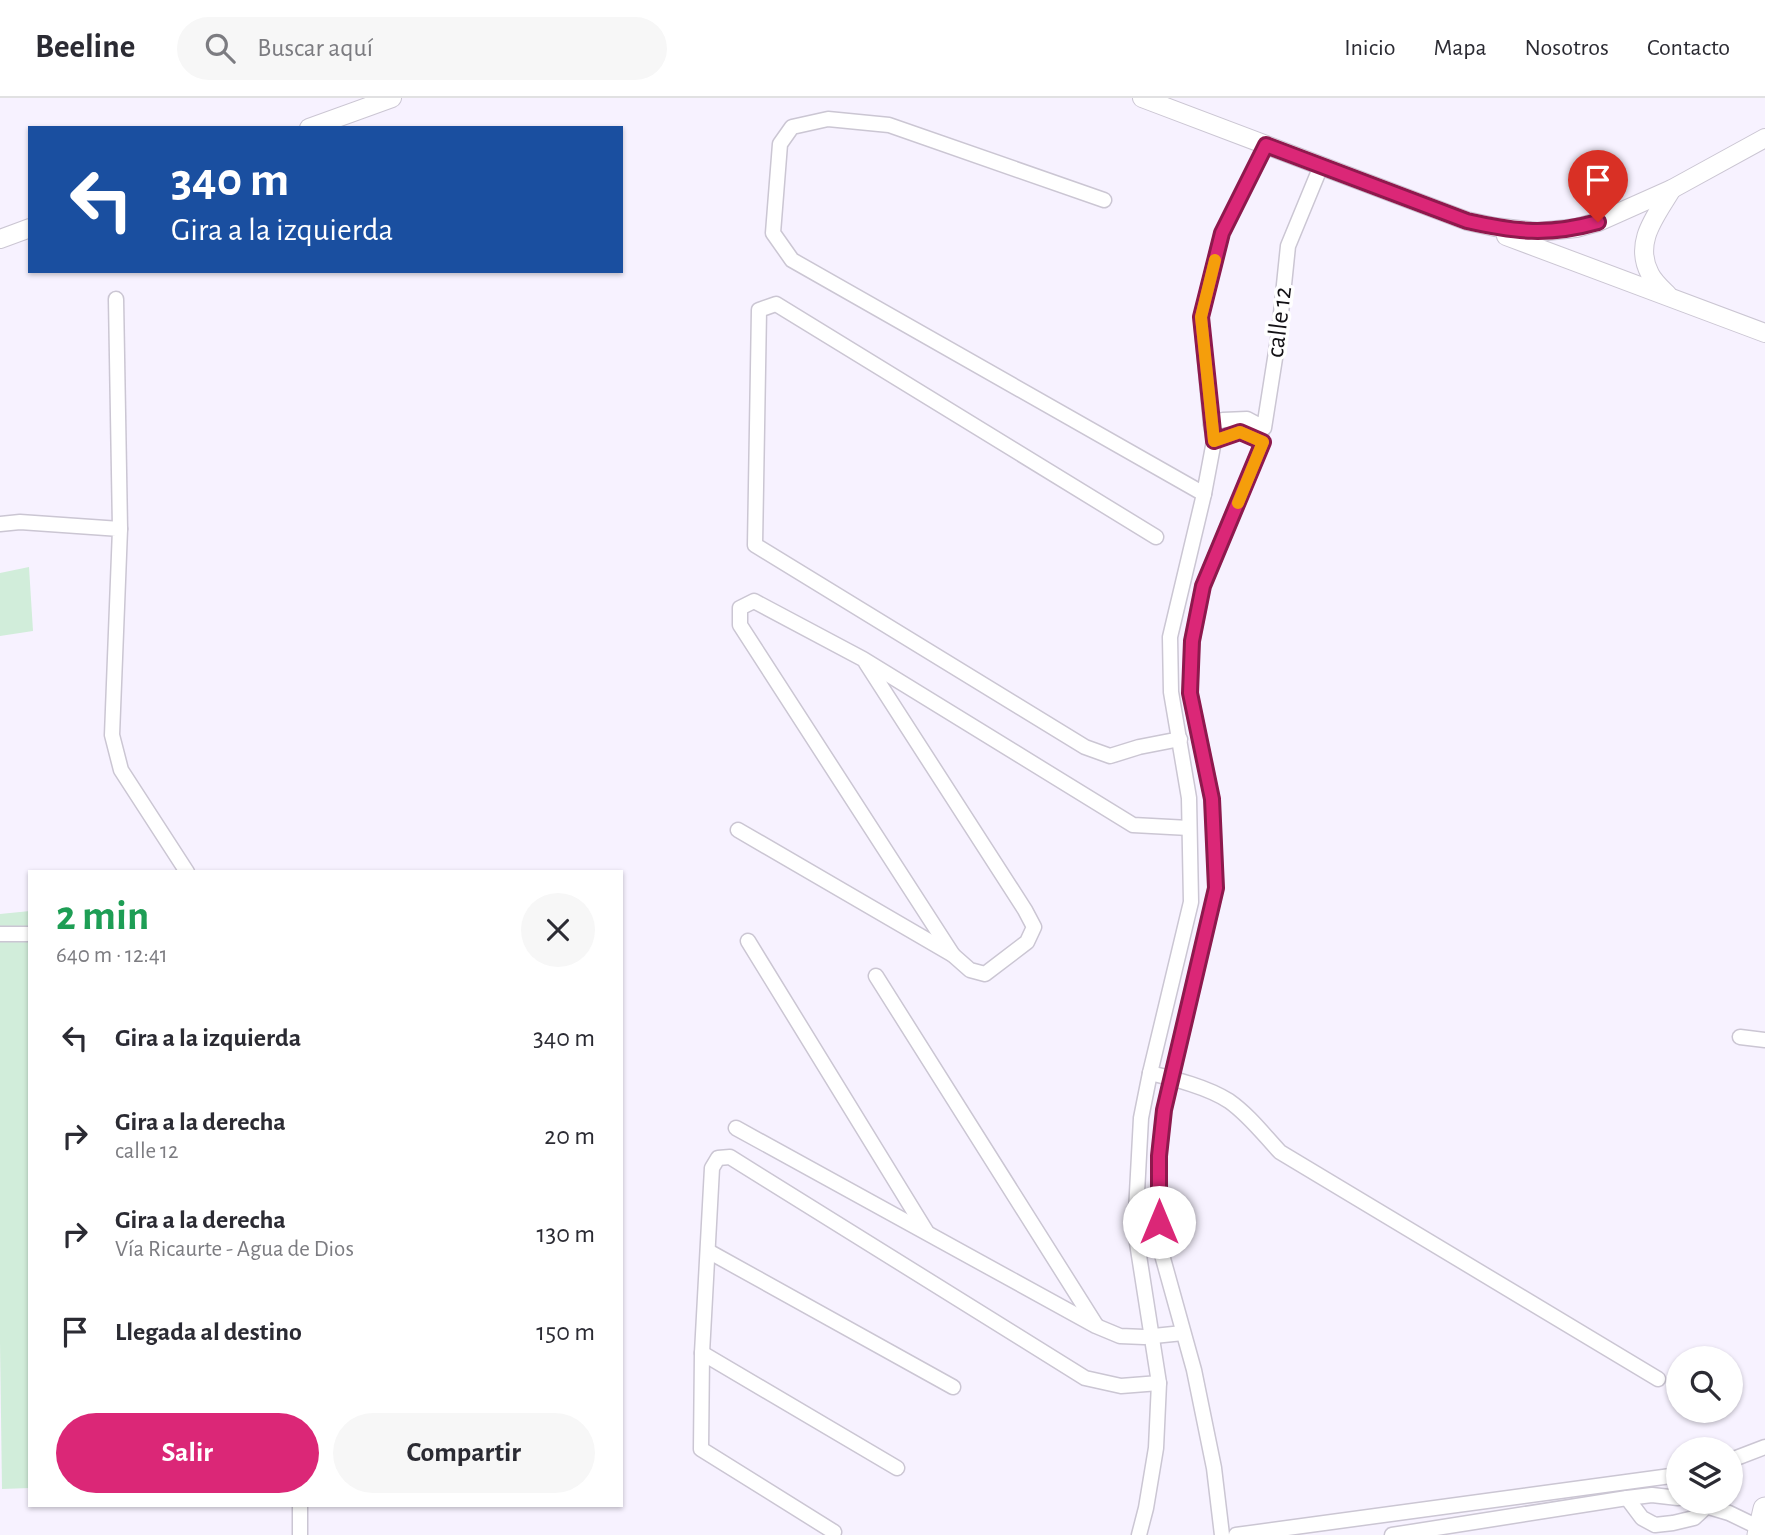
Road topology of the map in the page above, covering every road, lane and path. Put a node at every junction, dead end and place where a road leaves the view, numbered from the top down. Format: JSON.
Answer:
{"nodes":[{"id":1,"x":392,"y":98,"type":"edge"},
{"id":2,"x":1143,"y":98,"type":"edge"},
{"id":3,"x":315,"y":126,"type":"edge"},
{"id":4,"x":1765,"y":138,"type":"edge"},
{"id":5,"x":1266,"y":145,"type":"junction"},
{"id":6,"x":1321,"y":166,"type":"junction"},
{"id":7,"x":1672,"y":188,"type":"junction"},
{"id":8,"x":1104,"y":201,"type":"dead end"},
{"id":9,"x":1467,"y":221,"type":"junction"},
{"id":10,"x":28,"y":229,"type":"edge"},
{"id":11,"x":0,"y":239,"type":"edge"},
{"id":12,"x":1670,"y":298,"type":"junction"},
{"id":13,"x":116,"y":299,"type":"dead end"},
{"id":14,"x":1765,"y":333,"type":"edge"},
{"id":15,"x":1211,"y":424,"type":"junction"},
{"id":16,"x":1214,"y":441,"type":"junction"},
{"id":17,"x":1204,"y":495,"type":"junction"},
{"id":18,"x":0,"y":524,"type":"edge"},
{"id":19,"x":120,"y":529,"type":"junction"},
{"id":20,"x":1156,"y":537,"type":"dead end"},
{"id":21,"x":863,"y":659,"type":"junction"},
{"id":22,"x":1171,"y":692,"type":"junction"},
{"id":23,"x":1190,"y":693,"type":"junction"},
{"id":24,"x":1180,"y":739,"type":"junction"},
{"id":25,"x":1189,"y":799,"type":"junction"},
{"id":26,"x":1212,"y":799,"type":"junction"},
{"id":27,"x":1189,"y":828,"type":"junction"},
{"id":28,"x":738,"y":830,"type":"dead end"},
{"id":29,"x":186,"y":870,"type":"edge"},
{"id":30,"x":0,"y":934,"type":"edge"},
{"id":31,"x":28,"y":934,"type":"edge"},
{"id":32,"x":748,"y":941,"type":"dead end"},
{"id":33,"x":953,"y":955,"type":"junction"},
{"id":34,"x":876,"y":976,"type":"dead end"},
{"id":35,"x":1740,"y":1037,"type":"dead end"},
{"id":36,"x":1765,"y":1040,"type":"edge"},
{"id":37,"x":1150,"y":1073,"type":"junction"},
{"id":38,"x":1172,"y":1078,"type":"junction"},
{"id":39,"x":736,"y":1128,"type":"dead end"},
{"id":40,"x":927,"y":1232,"type":"junction"},
{"id":41,"x":708,"y":1251,"type":"junction"},
{"id":42,"x":1096,"y":1326,"type":"junction"},
{"id":43,"x":1183,"y":1333,"type":"junction"},
{"id":44,"x":1152,"y":1336,"type":"junction"},
{"id":45,"x":702,"y":1353,"type":"junction"},
{"id":46,"x":1658,"y":1379,"type":"dead end"},
{"id":47,"x":1159,"y":1383,"type":"junction"},
{"id":48,"x":954,"y":1387,"type":"dead end"},
{"id":49,"x":1765,"y":1447,"type":"edge"},
{"id":50,"x":1743,"y":1455,"type":"edge"},
{"id":51,"x":897,"y":1468,"type":"dead end"},
{"id":52,"x":1666,"y":1477,"type":"edge"},
{"id":53,"x":1666,"y":1497,"type":"edge"},
{"id":54,"x":1627,"y":1498,"type":"junction"},
{"id":55,"x":300,"y":1507,"type":"edge"},
{"id":56,"x":1698,"y":1514,"type":"edge"},
{"id":57,"x":1732,"y":1514,"type":"edge"},
{"id":58,"x":1761,"y":1524,"type":"edge"},
{"id":59,"x":834,"y":1532,"type":"dead end"},
{"id":60,"x":300,"y":1535,"type":"edge"},
{"id":61,"x":1139,"y":1535,"type":"edge"},
{"id":62,"x":1222,"y":1535,"type":"edge"},
{"id":63,"x":1236,"y":1535,"type":"edge"},
{"id":64,"x":1392,"y":1535,"type":"edge"}],
"edges":[{"from":1,"to":3,"type":"street"},
{"from":2,"to":5,"type":"street"},
{"from":4,"to":7,"type":"street"},
{"from":5,"to":6,"type":"street"},
{"from":5,"to":15,"type":"street"},
{"from":6,"to":9,"type":"street"},
{"from":6,"to":15,"type":"street","name":"calle 12"},
{"from":7,"to":9,"type":"street"},
{"from":7,"to":12,"type":"street"},
{"from":8,"to":17,"type":"street"},
{"from":9,"to":12,"type":"street"},
{"from":10,"to":11,"type":"street"},
{"from":12,"to":14,"type":"street"},
{"from":13,"to":19,"type":"street"},
{"from":15,"to":16,"type":"street"},
{"from":16,"to":17,"type":"street"},
{"from":16,"to":23,"type":"street"},
{"from":17,"to":22,"type":"street"},
{"from":18,"to":19,"type":"street"},
{"from":19,"to":29,"type":"street"},
{"from":20,"to":24,"type":"street"},
{"from":21,"to":27,"type":"street"},
{"from":21,"to":33,"type":"street"},
{"from":21,"to":33,"type":"street"},
{"from":22,"to":23,"type":"street"},
{"from":22,"to":24,"type":"street"},
{"from":23,"to":26,"type":"street"},
{"from":24,"to":25,"type":"street"},
{"from":25,"to":26,"type":"street"},
{"from":25,"to":27,"type":"street"},
{"from":26,"to":38,"type":"street"},
{"from":27,"to":37,"type":"street"},
{"from":28,"to":33,"type":"street"},
{"from":30,"to":31,"type":"street"},
{"from":32,"to":40,"type":"street"},
{"from":34,"to":42,"type":"street"},
{"from":35,"to":36,"type":"street"},
{"from":37,"to":38,"type":"street"},
{"from":37,"to":44,"type":"street"},
{"from":38,"to":43,"type":"street"},
{"from":38,"to":46,"type":"street"},
{"from":39,"to":40,"type":"street"},
{"from":40,"to":42,"type":"street"},
{"from":41,"to":45,"type":"street"},
{"from":41,"to":47,"type":"street"},
{"from":41,"to":48,"type":"street"},
{"from":42,"to":44,"type":"street"},
{"from":43,"to":44,"type":"street"},
{"from":43,"to":62,"type":"street"},
{"from":44,"to":47,"type":"street"},
{"from":45,"to":51,"type":"street"},
{"from":45,"to":59,"type":"street"},
{"from":47,"to":61,"type":"street"},
{"from":49,"to":50,"type":"street"},
{"from":52,"to":63,"type":"street"},
{"from":53,"to":54,"type":"street"},
{"from":54,"to":56,"type":"street"},
{"from":54,"to":64,"type":"street"},
{"from":55,"to":60,"type":"street"},
{"from":57,"to":58,"type":"street"}]}
